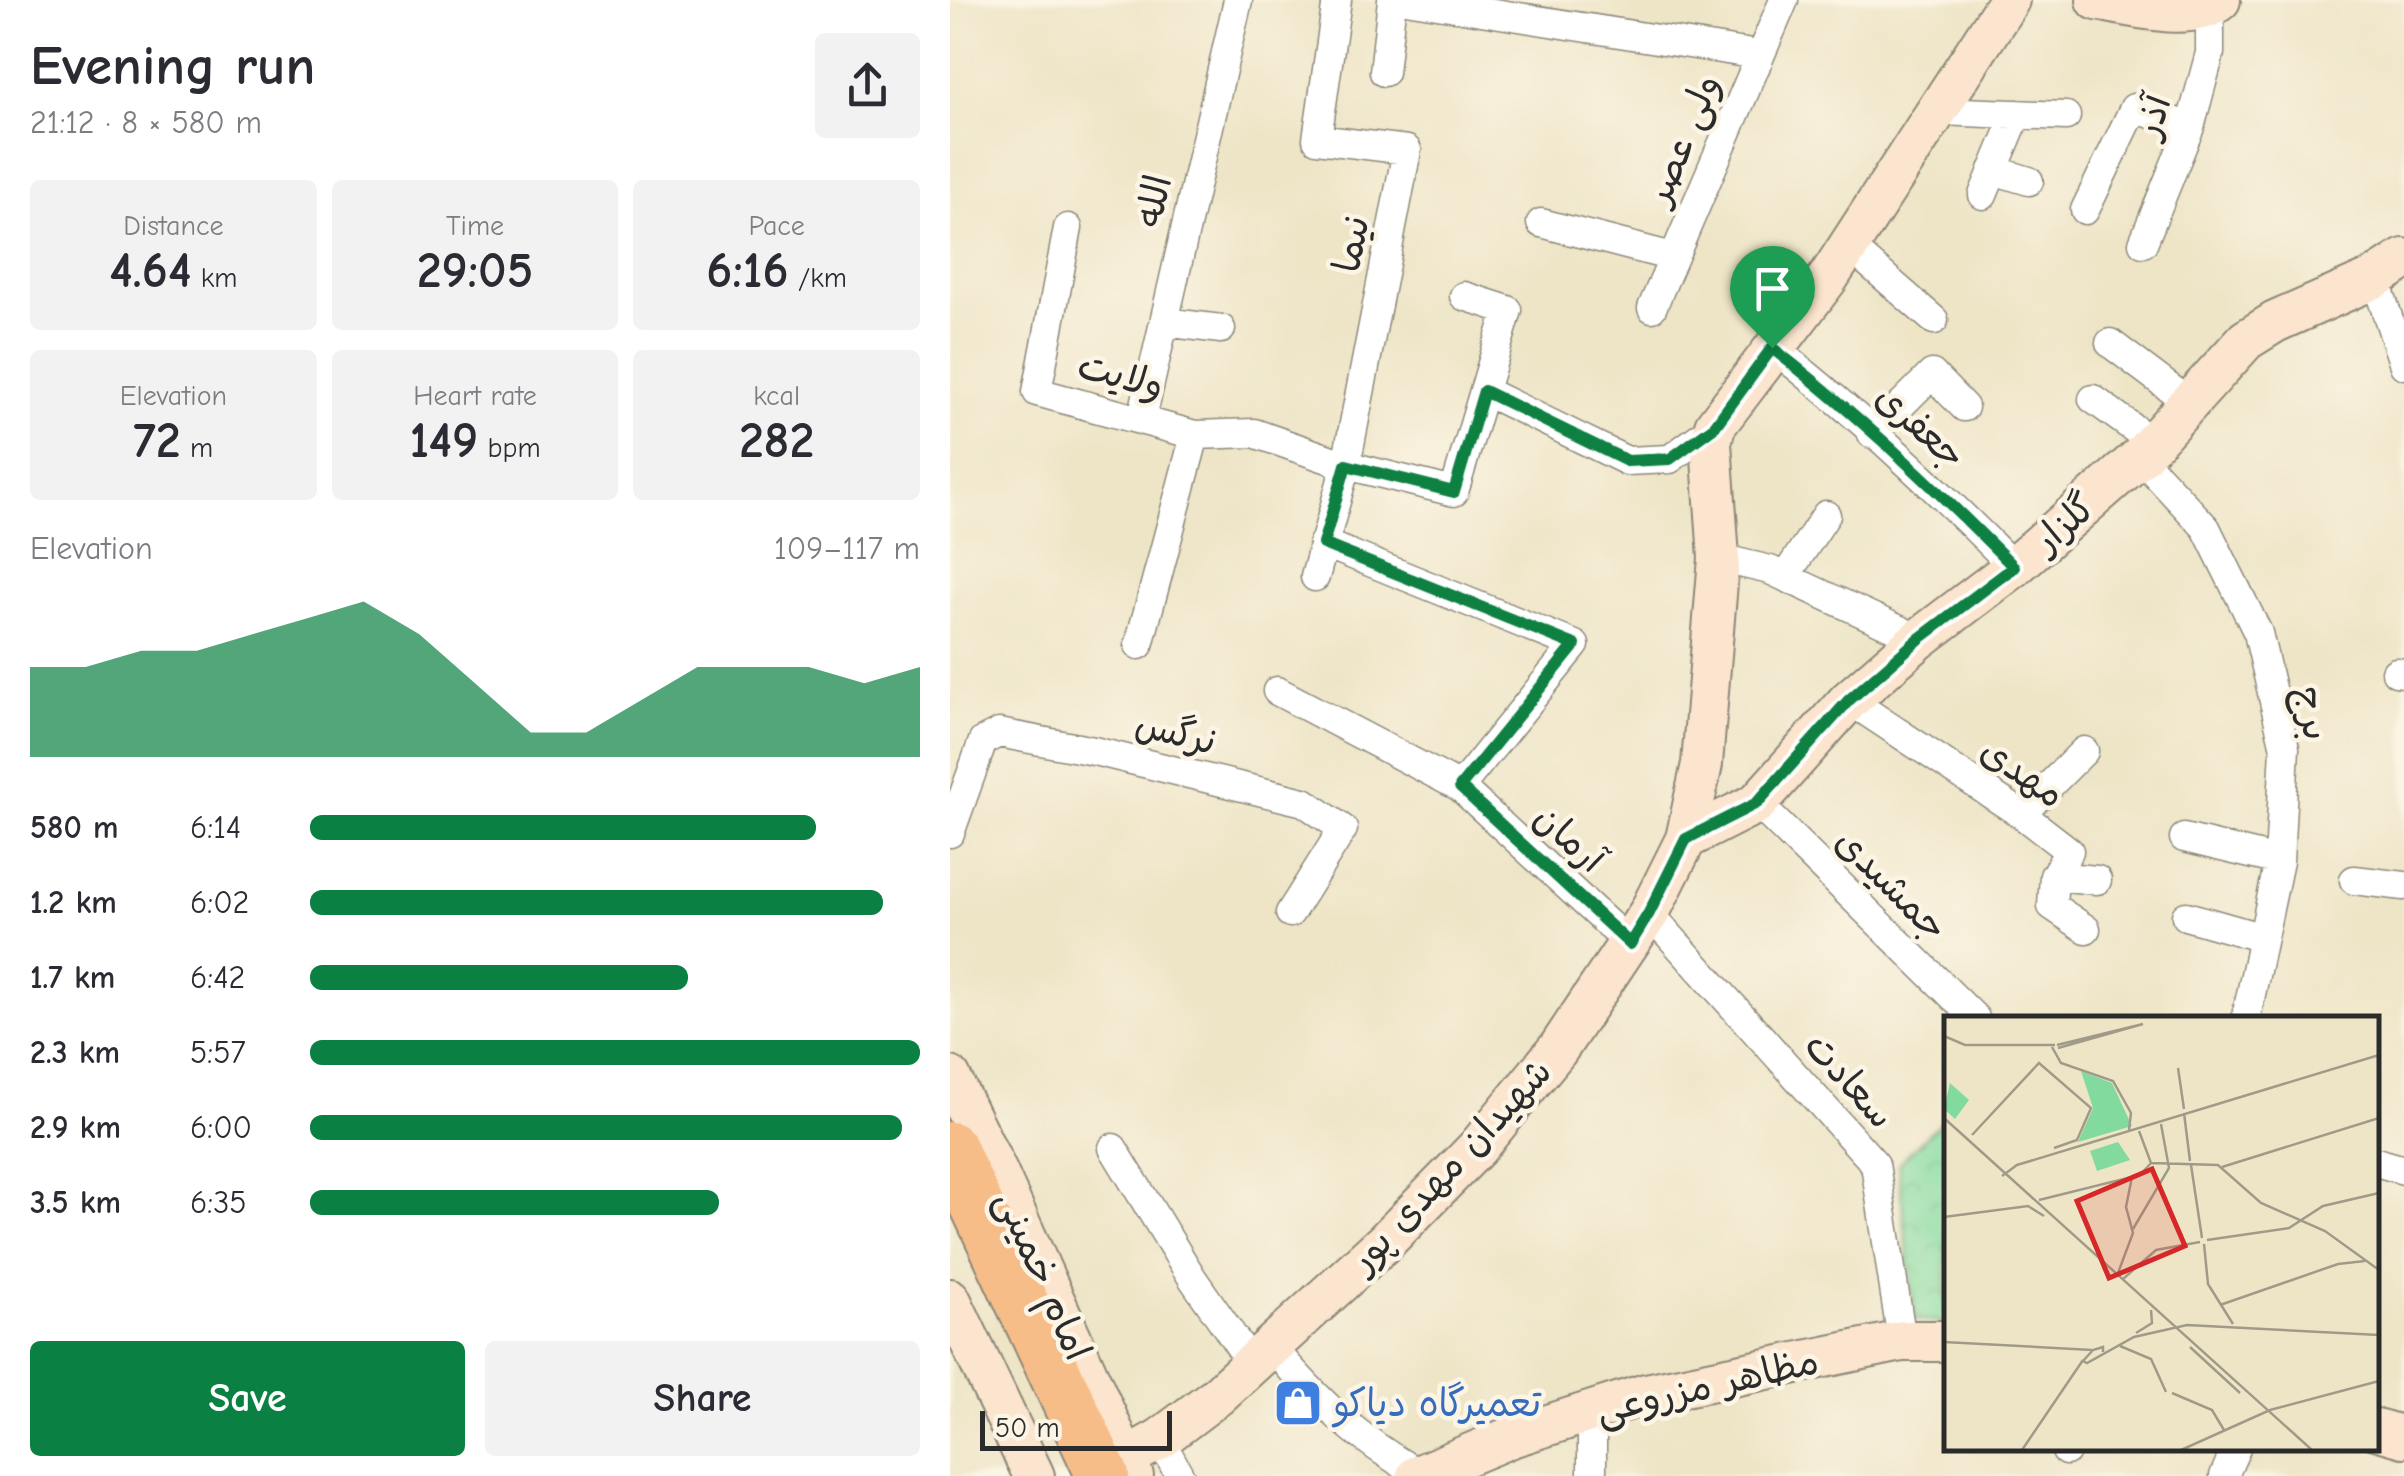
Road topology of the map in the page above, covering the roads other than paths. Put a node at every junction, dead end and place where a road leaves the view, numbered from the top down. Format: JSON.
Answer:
{"nodes":[{"id":1,"x":1238,"y":0,"type":"edge"},
{"id":2,"x":1337,"y":0,"type":"edge"},
{"id":3,"x":1392,"y":0,"type":"edge"},
{"id":4,"x":1412,"y":0,"type":"edge"},
{"id":5,"x":1784,"y":0,"type":"edge"},
{"id":6,"x":2009,"y":0,"type":"edge"},
{"id":7,"x":2097,"y":0,"type":"edge"},
{"id":8,"x":2215,"y":4,"type":"edge"},
{"id":9,"x":1758,"y":55,"type":"junction"},
{"id":10,"x":1384,"y":72,"type":"dead end"},
{"id":11,"x":1938,"y":111,"type":"junction"},
{"id":12,"x":2016,"y":114,"type":"junction"},
{"id":13,"x":2066,"y":116,"type":"dead end"},
{"id":14,"x":2190,"y":127,"type":"junction"},
{"id":15,"x":2029,"y":181,"type":"dead end"},
{"id":16,"x":2085,"y":210,"type":"dead end"},
{"id":17,"x":1541,"y":222,"type":"dead end"},
{"id":18,"x":1068,"y":228,"type":"dead end"},
{"id":19,"x":2143,"y":243,"type":"dead end"},
{"id":20,"x":1850,"y":246,"type":"junction"},
{"id":21,"x":1674,"y":257,"type":"junction"},
{"id":22,"x":2390,"y":268,"type":"edge"},
{"id":23,"x":1464,"y":296,"type":"dead end"},
{"id":24,"x":1652,"y":308,"type":"dead end"},
{"id":25,"x":1934,"y":320,"type":"dead end"},
{"id":26,"x":1164,"y":322,"type":"junction"},
{"id":27,"x":1221,"y":329,"type":"dead end"},
{"id":28,"x":2110,"y":342,"type":"dead end"},
{"id":29,"x":1772,"y":348,"type":"junction"},
{"id":30,"x":2404,"y":365,"type":"edge"},
{"id":31,"x":1484,"y":391,"type":"junction"},
{"id":32,"x":2092,"y":399,"type":"dead end"},
{"id":33,"x":2191,"y":404,"type":"junction"},
{"id":34,"x":1964,"y":407,"type":"dead end"},
{"id":35,"x":1142,"y":418,"type":"junction"},
{"id":36,"x":1715,"y":426,"type":"junction"},
{"id":37,"x":1872,"y":434,"type":"junction"},
{"id":38,"x":1195,"y":435,"type":"junction"},
{"id":39,"x":2147,"y":450,"type":"junction"},
{"id":40,"x":1346,"y":465,"type":"junction"},
{"id":41,"x":1826,"y":515,"type":"dead end"},
{"id":42,"x":1323,"y":544,"type":"junction"},
{"id":43,"x":1719,"y":558,"type":"junction"},
{"id":44,"x":2014,"y":567,"type":"junction"},
{"id":45,"x":1786,"y":576,"type":"junction"},
{"id":46,"x":1315,"y":578,"type":"dead end"},
{"id":47,"x":1919,"y":639,"type":"junction"},
{"id":48,"x":1139,"y":645,"type":"dead end"},
{"id":49,"x":1276,"y":691,"type":"dead end"},
{"id":50,"x":1849,"y":700,"type":"junction"},
{"id":51,"x":2084,"y":751,"type":"dead end"},
{"id":52,"x":1460,"y":787,"type":"junction"},
{"id":53,"x":1757,"y":803,"type":"junction"},
{"id":54,"x":2021,"y":814,"type":"junction"},
{"id":55,"x":950,"y":833,"type":"edge"},
{"id":56,"x":2184,"y":838,"type":"dead end"},
{"id":57,"x":1686,"y":839,"type":"junction"},
{"id":58,"x":2278,"y":862,"type":"junction"},
{"id":59,"x":2054,"y":876,"type":"junction"},
{"id":60,"x":2097,"y":880,"type":"dead end"},
{"id":61,"x":2354,"y":880,"type":"dead end"},
{"id":62,"x":2404,"y":886,"type":"edge"},
{"id":63,"x":1290,"y":914,"type":"dead end"},
{"id":64,"x":2186,"y":916,"type":"dead end"},
{"id":65,"x":1640,"y":928,"type":"junction"},
{"id":66,"x":2086,"y":929,"type":"dead end"},
{"id":67,"x":2263,"y":938,"type":"junction"},
{"id":68,"x":1973,"y":1016,"type":"edge"},
{"id":69,"x":2246,"y":1016,"type":"edge"},
{"id":70,"x":950,"y":1076,"type":"edge"},
{"id":71,"x":950,"y":1148,"type":"edge"},
{"id":72,"x":1113,"y":1148,"type":"dead end"},
{"id":73,"x":2379,"y":1163,"type":"edge"},
{"id":74,"x":2404,"y":1170,"type":"edge"},
{"id":75,"x":950,"y":1233,"type":"edge"},
{"id":76,"x":950,"y":1299,"type":"edge"},
{"id":77,"x":1902,"y":1341,"type":"junction"},
{"id":78,"x":1944,"y":1341,"type":"edge"},
{"id":79,"x":1262,"y":1355,"type":"junction"},
{"id":80,"x":1592,"y":1412,"type":"junction"},
{"id":81,"x":2379,"y":1430,"type":"edge"},
{"id":82,"x":2404,"y":1438,"type":"edge"},
{"id":83,"x":2235,"y":1451,"type":"edge"},
{"id":84,"x":1131,"y":1462,"type":"edge"},
{"id":85,"x":1419,"y":1475,"type":"edge"},
{"id":86,"x":1034,"y":1476,"type":"edge"},
{"id":87,"x":1063,"y":1476,"type":"edge"},
{"id":88,"x":1180,"y":1476,"type":"edge"},
{"id":89,"x":1592,"y":1476,"type":"edge"},
{"id":90,"x":2224,"y":1476,"type":"edge"}],
"edges":[{"from":1,"to":26,"type":"street","name":"الله"},
{"from":2,"to":40,"type":"street","name":"نیما"},
{"from":3,"to":10,"type":"street"},
{"from":4,"to":9,"type":"street"},
{"from":5,"to":9,"type":"street","name":"ولی عصر"},
{"from":6,"to":11,"type":"street"},
{"from":7,"to":8,"type":"street"},
{"from":8,"to":14,"type":"street","name":"آذر"},
{"from":9,"to":21,"type":"street","name":"ولی عصر"},
{"from":11,"to":12,"type":"street"},
{"from":11,"to":20,"type":"street"},
{"from":12,"to":13,"type":"street"},
{"from":12,"to":15,"type":"street"},
{"from":14,"to":16,"type":"street"},
{"from":14,"to":19,"type":"street","name":"آذر"},
{"from":17,"to":21,"type":"street"},
{"from":18,"to":35,"type":"street","name":"ولایت"},
{"from":20,"to":25,"type":"street"},
{"from":20,"to":29,"type":"street"},
{"from":21,"to":24,"type":"street","name":"ولی عصر"},
{"from":22,"to":30,"type":"street"},
{"from":22,"to":33,"type":"street","name":"گلزار"},
{"from":23,"to":31,"type":"street"},
{"from":26,"to":27,"type":"street"},
{"from":26,"to":35,"type":"street","name":"الله"},
{"from":28,"to":33,"type":"street"},
{"from":29,"to":36,"type":"street"},
{"from":29,"to":37,"type":"street","name":"جعفری"},
{"from":31,"to":36,"type":"street"},
{"from":31,"to":40,"type":"street","name":"ولایت"},
{"from":32,"to":39,"type":"street","name":"برج"},
{"from":33,"to":39,"type":"street","name":"گلزار"},
{"from":34,"to":37,"type":"street"},
{"from":35,"to":38,"type":"street","name":"ولایت"},
{"from":36,"to":43,"type":"street","name":"شهیدان مهدی پور"},
{"from":37,"to":44,"type":"street","name":"جعفری"},
{"from":38,"to":40,"type":"street","name":"ولایت"},
{"from":38,"to":48,"type":"street"},
{"from":39,"to":44,"type":"street","name":"گلزار"},
{"from":39,"to":58,"type":"street","name":"برج"},
{"from":40,"to":42,"type":"street","name":"نیما"},
{"from":41,"to":45,"type":"street"},
{"from":42,"to":46,"type":"street","name":"نیما"},
{"from":42,"to":52,"type":"street"},
{"from":43,"to":45,"type":"street"},
{"from":43,"to":57,"type":"street","name":"شهیدان مهدی پور"},
{"from":44,"to":47,"type":"street","name":"گلزار"},
{"from":45,"to":47,"type":"street"},
{"from":47,"to":50,"type":"street","name":"گلزار"},
{"from":49,"to":52,"type":"street","name":"آرمان"},
{"from":50,"to":53,"type":"street","name":"گلزار"},
{"from":50,"to":54,"type":"street","name":"مهدی"},
{"from":51,"to":54,"type":"street"},
{"from":52,"to":65,"type":"street","name":"آرمان"},
{"from":53,"to":57,"type":"street","name":"گلزار"},
{"from":53,"to":68,"type":"street","name":"جمشیدی"},
{"from":54,"to":59,"type":"street","name":"مهدی"},
{"from":55,"to":63,"type":"street","name":"نرگس"},
{"from":56,"to":58,"type":"street"},
{"from":57,"to":65,"type":"street","name":"شهیدان مهدی پور"},
{"from":58,"to":67,"type":"street","name":"برج"},
{"from":59,"to":60,"type":"street"},
{"from":59,"to":66,"type":"street","name":"مهدی"},
{"from":61,"to":62,"type":"street"},
{"from":64,"to":67,"type":"street"},
{"from":65,"to":77,"type":"street","name":"سعادت"},
{"from":65,"to":79,"type":"street","name":"شهیدان مهدی پور"},
{"from":67,"to":69,"type":"street","name":"برج"},
{"from":70,"to":84,"type":"street","name":"امام خمینی"},
{"from":71,"to":84,"type":"highway"},
{"from":72,"to":79,"type":"street"},
{"from":73,"to":74,"type":"street"},
{"from":75,"to":87,"type":"highway"},
{"from":76,"to":86,"type":"street"},
{"from":77,"to":78,"type":"street","name":"مظاهر مزروعی"},
{"from":77,"to":80,"type":"street","name":"مظاهر مزروعی"},
{"from":79,"to":84,"type":"street","name":"شهیدان مهدی پور"},
{"from":79,"to":85,"type":"street"},
{"from":80,"to":85,"type":"street","name":"مظاهر مزروعی"},
{"from":80,"to":89,"type":"street"},
{"from":81,"to":82,"type":"street"},
{"from":83,"to":90,"type":"street"},
{"from":84,"to":88,"type":"street"}]}
